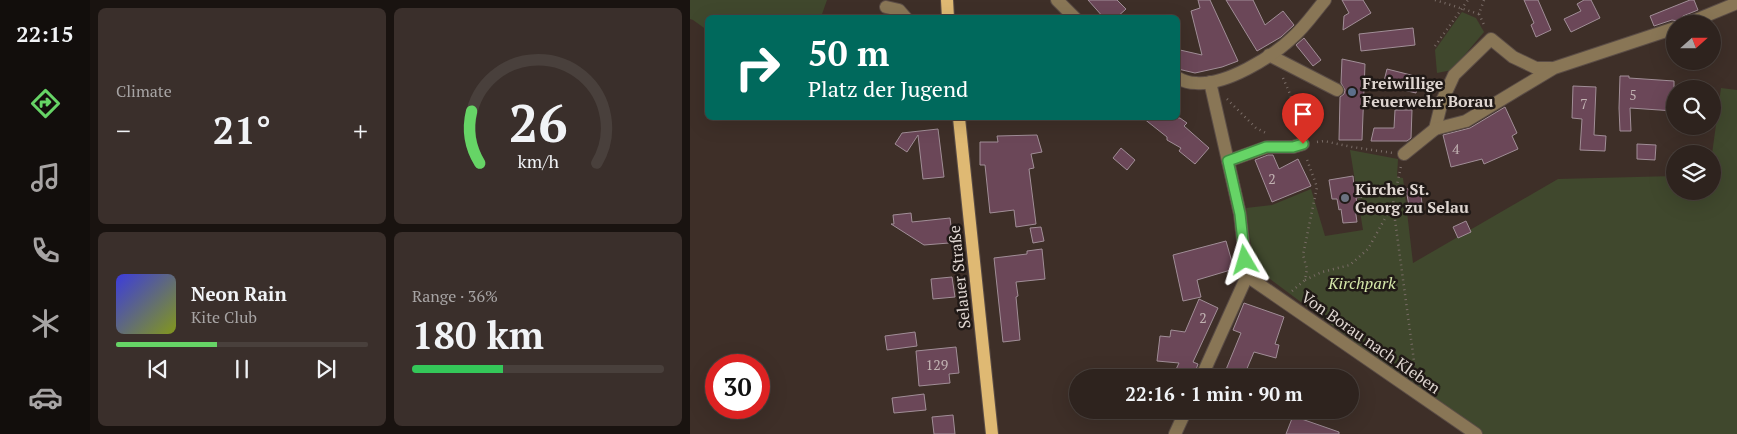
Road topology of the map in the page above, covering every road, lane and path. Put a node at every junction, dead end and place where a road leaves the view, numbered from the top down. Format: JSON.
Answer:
{"nodes":[{"id":1,"x":946,"y":0,"type":"edge"},
{"id":2,"x":1057,"y":0,"type":"edge"},
{"id":3,"x":1325,"y":0,"type":"edge"},
{"id":4,"x":1435,"y":0,"type":"edge"},
{"id":5,"x":1468,"y":0,"type":"edge"},
{"id":6,"x":1484,"y":0,"type":"edge"},
{"id":7,"x":1737,"y":4,"type":"edge"},
{"id":8,"x":886,"y":7,"type":"dead end"},
{"id":9,"x":1461,"y":10,"type":"junction"},
{"id":10,"x":903,"y":15,"type":"edge"},
{"id":11,"x":948,"y":15,"type":"edge"},
{"id":12,"x":1072,"y":15,"type":"edge"},
{"id":13,"x":1709,"y":15,"type":"edge"},
{"id":14,"x":1666,"y":31,"type":"edge"},
{"id":15,"x":1435,"y":46,"type":"dead end"},
{"id":16,"x":1269,"y":55,"type":"junction"},
{"id":17,"x":1554,"y":68,"type":"junction"},
{"id":18,"x":1282,"y":77,"type":"dead end"},
{"id":19,"x":1180,"y":79,"type":"edge"},
{"id":20,"x":1210,"y":82,"type":"junction"},
{"id":21,"x":1337,"y":90,"type":"dead end"},
{"id":22,"x":958,"y":120,"type":"edge"},
{"id":23,"x":1435,"y":129,"type":"junction"},
{"id":24,"x":1271,"y":136,"type":"dead end"},
{"id":25,"x":1324,"y":141,"type":"dead end"},
{"id":26,"x":1303,"y":144,"type":"junction"},
{"id":27,"x":1404,"y":154,"type":"junction"},
{"id":28,"x":1228,"y":161,"type":"junction"},
{"id":29,"x":1393,"y":204,"type":"junction"},
{"id":30,"x":1247,"y":276,"type":"junction"},
{"id":31,"x":1305,"y":280,"type":"junction"},
{"id":32,"x":1282,"y":300,"type":"junction"},
{"id":33,"x":1205,"y":369,"type":"edge"},
{"id":34,"x":1418,"y":395,"type":"junction"},
{"id":35,"x":1182,"y":419,"type":"edge"},
{"id":36,"x":992,"y":434,"type":"edge"},
{"id":37,"x":1175,"y":434,"type":"edge"},
{"id":38,"x":1476,"y":434,"type":"edge"}],
"edges":[{"from":1,"to":11,"type":"main road"},
{"from":2,"to":12,"type":"street"},
{"from":3,"to":16,"type":"street"},
{"from":4,"to":9,"type":"path"},
{"from":5,"to":9,"type":"path"},
{"from":6,"to":9,"type":"path"},
{"from":7,"to":13,"type":"street"},
{"from":8,"to":10,"type":"street"},
{"from":9,"to":15,"type":"path"},
{"from":14,"to":17,"type":"street"},
{"from":16,"to":20,"type":"street"},
{"from":16,"to":21,"type":"street"},
{"from":17,"to":23,"type":"street"},
{"from":17,"to":23,"type":"street"},
{"from":18,"to":26,"type":"path"},
{"from":19,"to":20,"type":"street"},
{"from":20,"to":24,"type":"path"},
{"from":20,"to":28,"type":"street"},
{"from":22,"to":36,"type":"main road","name":"Selauer Straße"},
{"from":23,"to":27,"type":"street"},
{"from":25,"to":27,"type":"path"},
{"from":26,"to":28,"type":"street"},
{"from":26,"to":31,"type":"path"},
{"from":27,"to":29,"type":"path"},
{"from":28,"to":30,"type":"street"},
{"from":29,"to":31,"type":"path"},
{"from":29,"to":34,"type":"path"},
{"from":30,"to":32,"type":"street","name":"Von Borau nach Kleben"},
{"from":30,"to":33,"type":"street"},
{"from":31,"to":32,"type":"path"},
{"from":32,"to":34,"type":"street","name":"Von Borau nach Kleben"},
{"from":34,"to":38,"type":"street","name":"Von Borau nach Kleben"},
{"from":35,"to":37,"type":"street"}]}
